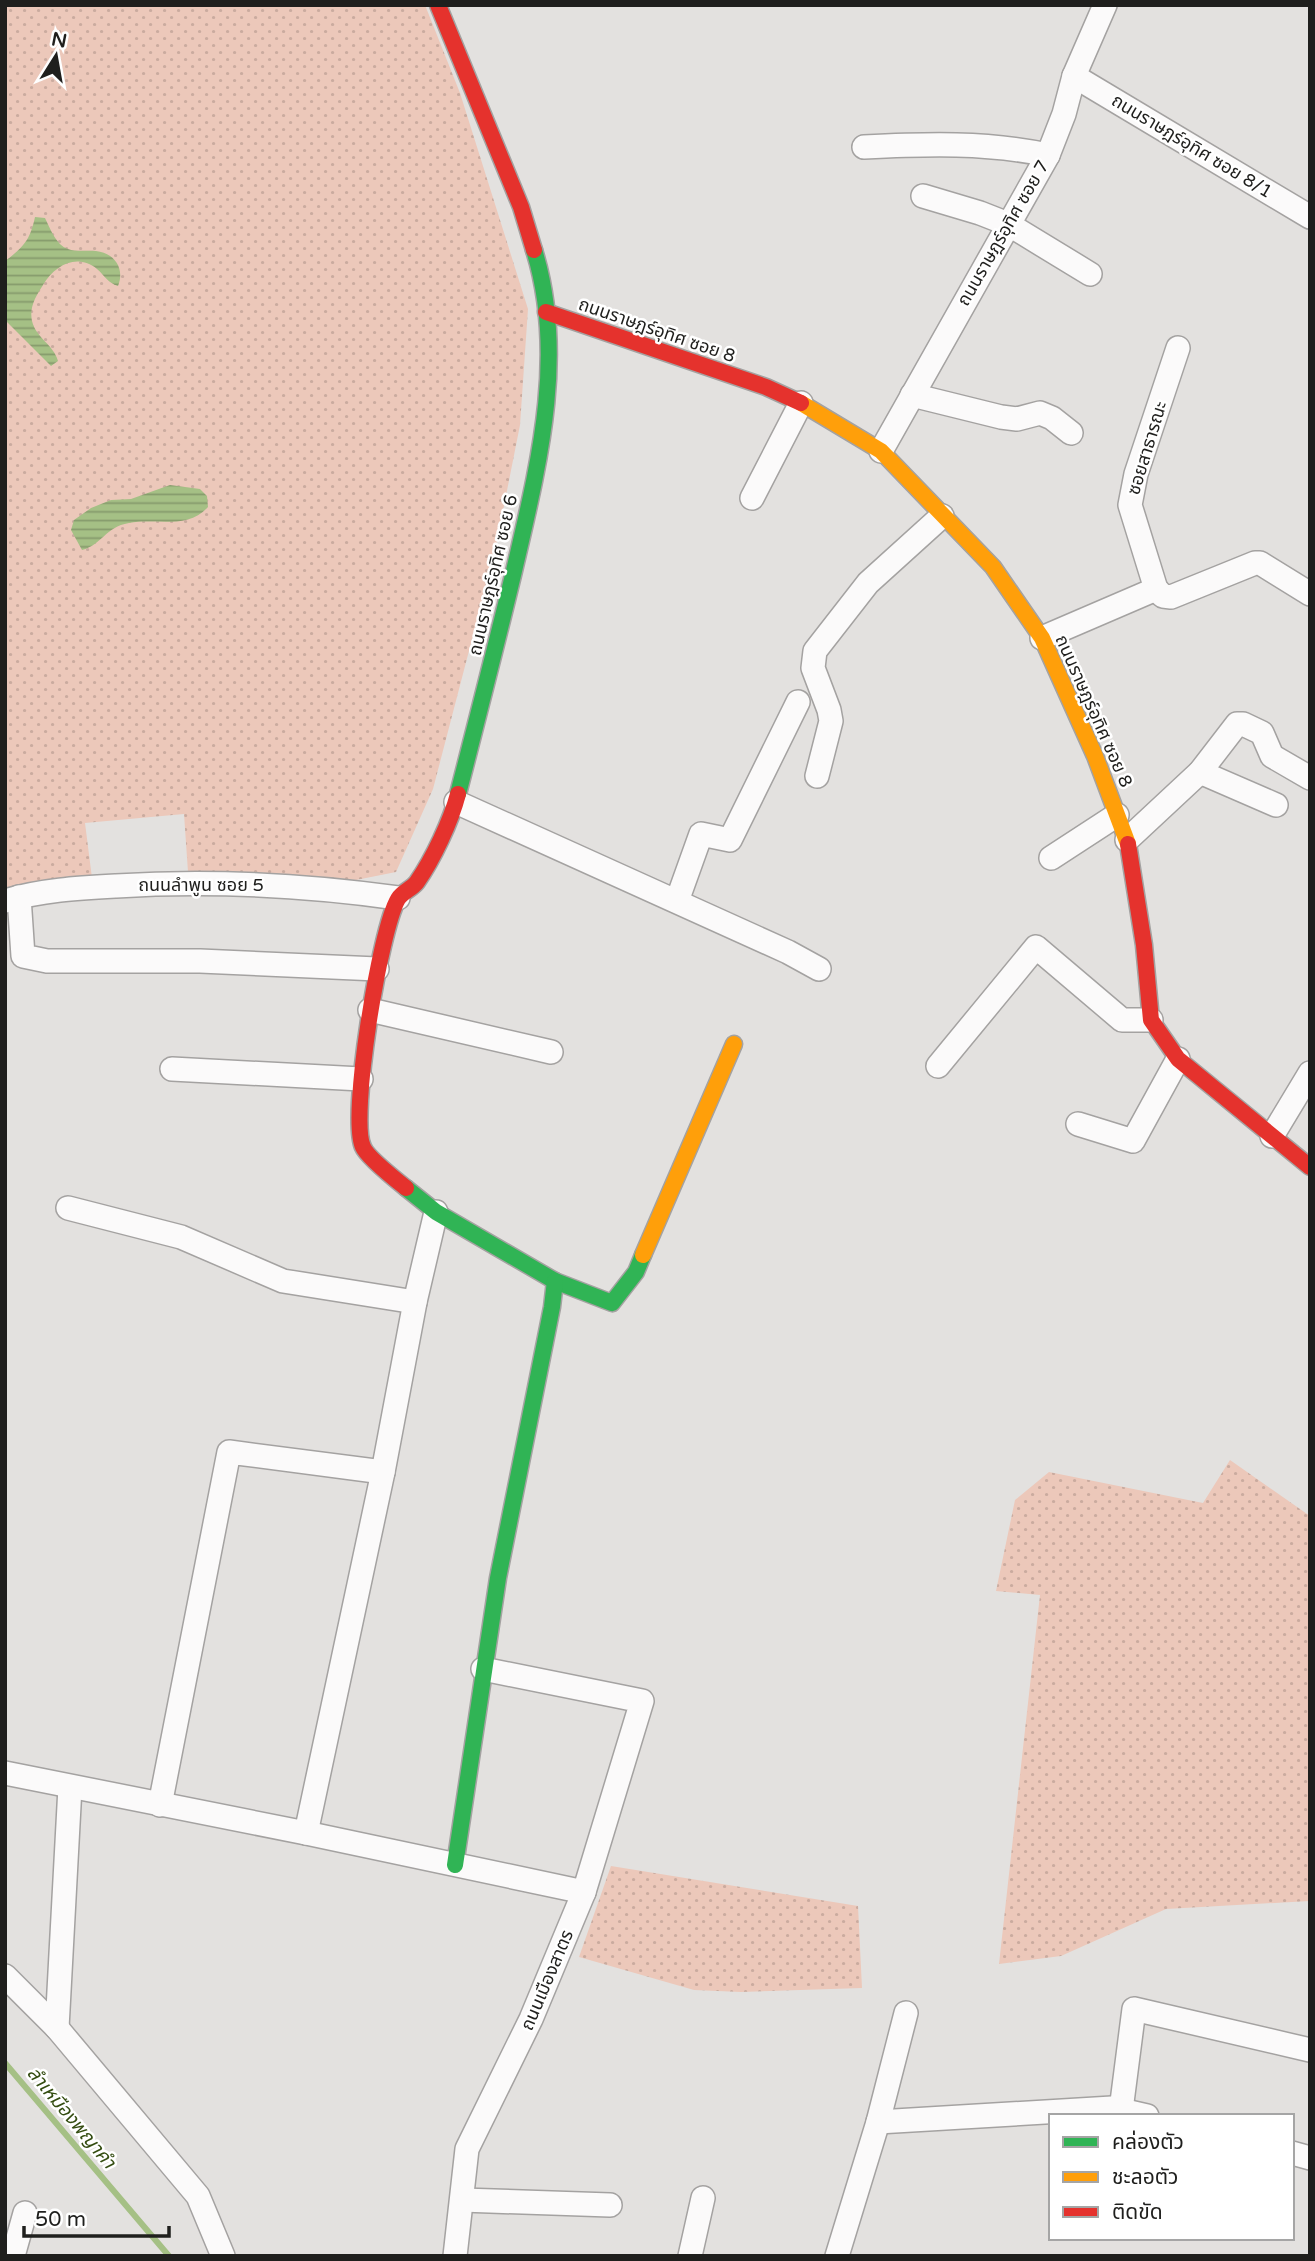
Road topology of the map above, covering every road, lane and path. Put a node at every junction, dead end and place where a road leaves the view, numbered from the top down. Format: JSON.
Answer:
{"nodes":[{"id":1,"x":438,"y":5,"type":"edge"},
{"id":2,"x":1105,"y":5,"type":"edge"},
{"id":3,"x":1074,"y":76,"type":"junction"},
{"id":4,"x":864,"y":147,"type":"dead end"},
{"id":5,"x":1048,"y":155,"type":"junction"},
{"id":6,"x":923,"y":196,"type":"dead end"},
{"id":7,"x":1310,"y":217,"type":"edge"},
{"id":8,"x":1008,"y":225,"type":"junction"},
{"id":9,"x":1090,"y":274,"type":"dead end"},
{"id":10,"x":545,"y":312,"type":"junction"},
{"id":11,"x":1178,"y":348,"type":"dead end"},
{"id":12,"x":912,"y":395,"type":"junction"},
{"id":13,"x":801,"y":404,"type":"junction"},
{"id":14,"x":1071,"y":433,"type":"dead end"},
{"id":15,"x":881,"y":451,"type":"junction"},
{"id":16,"x":752,"y":498,"type":"dead end"},
{"id":17,"x":943,"y":516,"type":"junction"},
{"id":18,"x":1156,"y":589,"type":"junction"},
{"id":19,"x":1310,"y":594,"type":"edge"},
{"id":20,"x":1042,"y":638,"type":"junction"},
{"id":21,"x":798,"y":702,"type":"dead end"},
{"id":22,"x":1200,"y":772,"type":"junction"},
{"id":23,"x":817,"y":776,"type":"dead end"},
{"id":24,"x":1310,"y":778,"type":"edge"},
{"id":25,"x":456,"y":802,"type":"junction"},
{"id":26,"x":1276,"y":805,"type":"dead end"},
{"id":27,"x":1118,"y":815,"type":"junction"},
{"id":28,"x":1127,"y":840,"type":"junction"},
{"id":29,"x":1051,"y":858,"type":"dead end"},
{"id":30,"x":398,"y":898,"type":"junction"},
{"id":31,"x":12,"y":899,"type":"edge"},
{"id":32,"x":677,"y":901,"type":"junction"},
{"id":33,"x":377,"y":969,"type":"junction"},
{"id":34,"x":819,"y":969,"type":"dead end"},
{"id":35,"x":370,"y":1010,"type":"junction"},
{"id":36,"x":1151,"y":1020,"type":"junction"},
{"id":37,"x":734,"y":1044,"type":"dead end"},
{"id":38,"x":551,"y":1052,"type":"dead end"},
{"id":39,"x":1178,"y":1059,"type":"junction"},
{"id":40,"x":938,"y":1066,"type":"dead end"},
{"id":41,"x":172,"y":1069,"type":"dead end"},
{"id":42,"x":1310,"y":1073,"type":"edge"},
{"id":43,"x":361,"y":1079,"type":"junction"},
{"id":44,"x":1077,"y":1124,"type":"dead end"},
{"id":45,"x":1272,"y":1136,"type":"junction"},
{"id":46,"x":1310,"y":1167,"type":"edge"},
{"id":47,"x":68,"y":1208,"type":"dead end"},
{"id":48,"x":436,"y":1212,"type":"junction"},
{"id":49,"x":555,"y":1281,"type":"junction"},
{"id":50,"x":415,"y":1302,"type":"junction"},
{"id":51,"x":383,"y":1472,"type":"junction"},
{"id":52,"x":484,"y":1669,"type":"junction"},
{"id":53,"x":5,"y":1773,"type":"edge"},
{"id":54,"x":70,"y":1787,"type":"junction"},
{"id":55,"x":160,"y":1805,"type":"junction"},
{"id":56,"x":306,"y":1833,"type":"junction"},
{"id":57,"x":455,"y":1865,"type":"junction"},
{"id":58,"x":584,"y":1892,"type":"junction"},
{"id":59,"x":5,"y":1976,"type":"edge"},
{"id":60,"x":906,"y":2013,"type":"dead end"},
{"id":61,"x":57,"y":2028,"type":"junction"},
{"id":62,"x":1310,"y":2050,"type":"edge"},
{"id":63,"x":1121,"y":2110,"type":"junction"},
{"id":64,"x":1138,"y":2114,"type":"edge"},
{"id":65,"x":878,"y":2122,"type":"junction"},
{"id":66,"x":703,"y":2198,"type":"dead end"},
{"id":67,"x":462,"y":2200,"type":"junction"},
{"id":68,"x":610,"y":2205,"type":"dead end"},
{"id":69,"x":25,"y":2213,"type":"dead end"},
{"id":70,"x":13,"y":2256,"type":"edge"},
{"id":71,"x":223,"y":2256,"type":"edge"},
{"id":72,"x":455,"y":2256,"type":"edge"},
{"id":73,"x":690,"y":2256,"type":"edge"},
{"id":74,"x":837,"y":2256,"type":"edge"}],
"edges":[{"from":1,"to":10,"type":"street","name":"ถนนราษฎร์อุทิศ ซอย 6"},
{"from":2,"to":3,"type":"street","name":"ถนนราษฎร์อุทิศ ซอย 7"},
{"from":3,"to":5,"type":"street","name":"ถนนราษฎร์อุทิศ ซอย 7"},
{"from":3,"to":7,"type":"street","name":"ถนนราษฎร์อุทิศ ซอย 8/1"},
{"from":4,"to":5,"type":"street"},
{"from":5,"to":8,"type":"street","name":"ถนนราษฎร์อุทิศ ซอย 7"},
{"from":6,"to":8,"type":"street"},
{"from":8,"to":9,"type":"street"},
{"from":8,"to":12,"type":"street","name":"ถนนราษฎร์อุทิศ ซอย 7"},
{"from":10,"to":13,"type":"street","name":"ถนนราษฎร์อุทิศ ซอย 8"},
{"from":10,"to":25,"type":"street","name":"ถนนราษฎร์อุทิศ ซอย 6"},
{"from":11,"to":18,"type":"street","name":"ซอยสาธารณะ"},
{"from":12,"to":14,"type":"street"},
{"from":12,"to":15,"type":"street","name":"ถนนราษฎร์อุทิศ ซอย 7"},
{"from":13,"to":15,"type":"street","name":"ถนนราษฎร์อุทิศ ซอย 8"},
{"from":13,"to":16,"type":"street"},
{"from":15,"to":17,"type":"street","name":"ถนนราษฎร์อุทิศ ซอย 8"},
{"from":17,"to":20,"type":"street","name":"ถนนราษฎร์อุทิศ ซอย 8"},
{"from":17,"to":23,"type":"street"},
{"from":18,"to":19,"type":"street"},
{"from":18,"to":20,"type":"street"},
{"from":20,"to":27,"type":"street","name":"ถนนราษฎร์อุทิศ ซอย 8"},
{"from":21,"to":32,"type":"street"},
{"from":22,"to":24,"type":"street"},
{"from":22,"to":26,"type":"street"},
{"from":22,"to":28,"type":"street"},
{"from":25,"to":30,"type":"street","name":"ถนนราษฎร์อุทิศ ซอย 6"},
{"from":25,"to":32,"type":"street"},
{"from":27,"to":28,"type":"street","name":"ถนนราษฎร์อุทิศ ซอย 8"},
{"from":27,"to":29,"type":"street"},
{"from":28,"to":36,"type":"street","name":"ถนนราษฎร์อุทิศ ซอย 8"},
{"from":30,"to":31,"type":"street","name":"ถนนลำพูน ซอย 5"},
{"from":30,"to":33,"type":"street","name":"ถนนราษฎร์อุทิศ ซอย 6"},
{"from":31,"to":33,"type":"street"},
{"from":32,"to":34,"type":"street"},
{"from":33,"to":35,"type":"street","name":"ถนนราษฎร์อุทิศ ซอย 6"},
{"from":35,"to":38,"type":"street"},
{"from":35,"to":43,"type":"street","name":"ถนนราษฎร์อุทิศ ซอย 6"},
{"from":36,"to":39,"type":"street","name":"ถนนราษฎร์อุทิศ ซอย 8"},
{"from":36,"to":40,"type":"street"},
{"from":37,"to":49,"type":"street"},
{"from":39,"to":44,"type":"street"},
{"from":39,"to":45,"type":"street","name":"ถนนราษฎร์อุทิศ ซอย 8"},
{"from":41,"to":43,"type":"street"},
{"from":42,"to":45,"type":"street"},
{"from":43,"to":48,"type":"street","name":"ถนนราษฎร์อุทิศ ซอย 6"},
{"from":45,"to":46,"type":"street","name":"ถนนราษฎร์อุทิศ ซอย 8"},
{"from":47,"to":50,"type":"street"},
{"from":48,"to":49,"type":"street"},
{"from":48,"to":50,"type":"street"},
{"from":49,"to":52,"type":"street"},
{"from":50,"to":51,"type":"street"},
{"from":51,"to":55,"type":"street"},
{"from":51,"to":56,"type":"street"},
{"from":52,"to":57,"type":"street"},
{"from":52,"to":58,"type":"street","name":"ถนนเมืองสาตร"},
{"from":53,"to":54,"type":"street"},
{"from":54,"to":55,"type":"street"},
{"from":54,"to":61,"type":"street"},
{"from":55,"to":56,"type":"street"},
{"from":56,"to":57,"type":"street"},
{"from":57,"to":58,"type":"street"},
{"from":58,"to":67,"type":"street","name":"ถนนเมืองสาตร"},
{"from":59,"to":61,"type":"street"},
{"from":60,"to":65,"type":"street"},
{"from":61,"to":71,"type":"street"},
{"from":62,"to":63,"type":"street"},
{"from":63,"to":64,"type":"street"},
{"from":63,"to":65,"type":"street"},
{"from":65,"to":74,"type":"street"},
{"from":66,"to":73,"type":"street"},
{"from":67,"to":68,"type":"street"},
{"from":67,"to":72,"type":"street","name":"ถนนเมืองสาตร"},
{"from":69,"to":70,"type":"street"}]}
